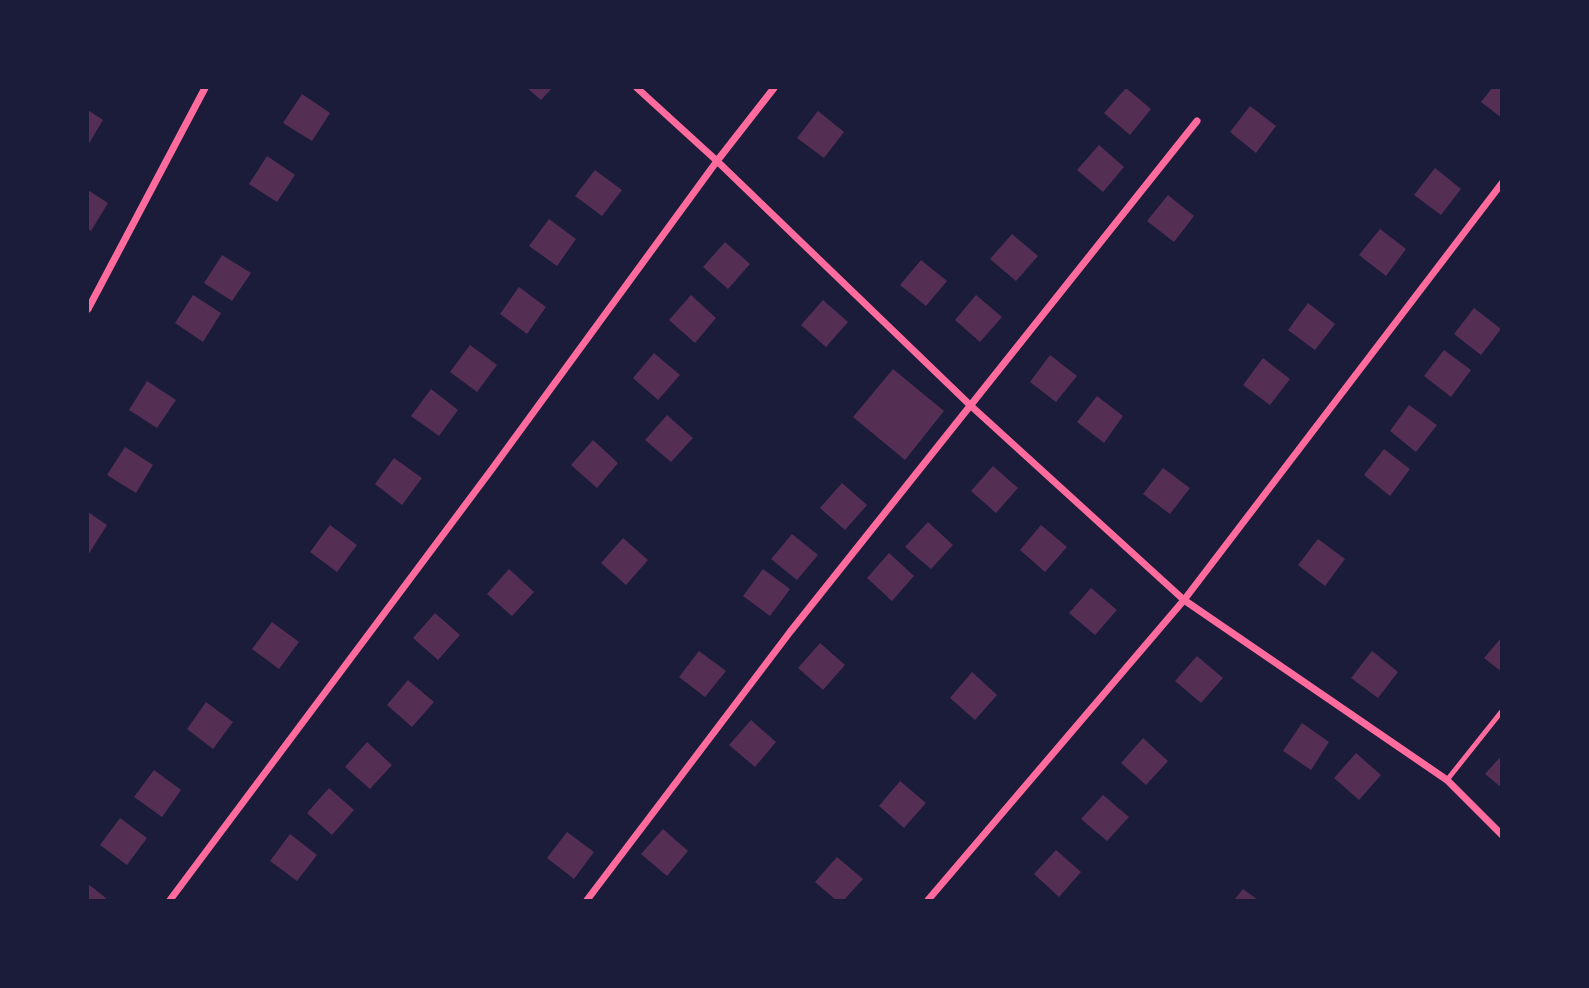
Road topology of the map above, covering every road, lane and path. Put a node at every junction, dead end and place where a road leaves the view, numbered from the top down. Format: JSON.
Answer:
{"nodes":[{"id":1,"x":205,"y":88,"type":"edge"},
{"id":2,"x":637,"y":88,"type":"edge"},
{"id":3,"x":774,"y":88,"type":"edge"},
{"id":4,"x":1197,"y":121,"type":"dead end"},
{"id":5,"x":717,"y":161,"type":"junction"},
{"id":6,"x":1502,"y":183,"type":"edge"},
{"id":7,"x":88,"y":309,"type":"edge"},
{"id":8,"x":970,"y":405,"type":"junction"},
{"id":9,"x":1184,"y":600,"type":"junction"},
{"id":10,"x":1502,"y":711,"type":"edge"},
{"id":11,"x":1447,"y":779,"type":"junction"},
{"id":12,"x":1502,"y":835,"type":"edge"},
{"id":13,"x":170,"y":901,"type":"edge"},
{"id":14,"x":587,"y":901,"type":"edge"},
{"id":15,"x":928,"y":901,"type":"edge"}],
"edges":[{"from":1,"to":7,"type":"street"},
{"from":2,"to":5,"type":"street"},
{"from":3,"to":5,"type":"street"},
{"from":4,"to":8,"type":"street"},
{"from":5,"to":8,"type":"street"},
{"from":5,"to":13,"type":"street"},
{"from":6,"to":9,"type":"street"},
{"from":8,"to":9,"type":"street"},
{"from":8,"to":14,"type":"street"},
{"from":9,"to":11,"type":"street"},
{"from":9,"to":15,"type":"street"},
{"from":10,"to":11,"type":"lane"},
{"from":11,"to":12,"type":"street"}]}
